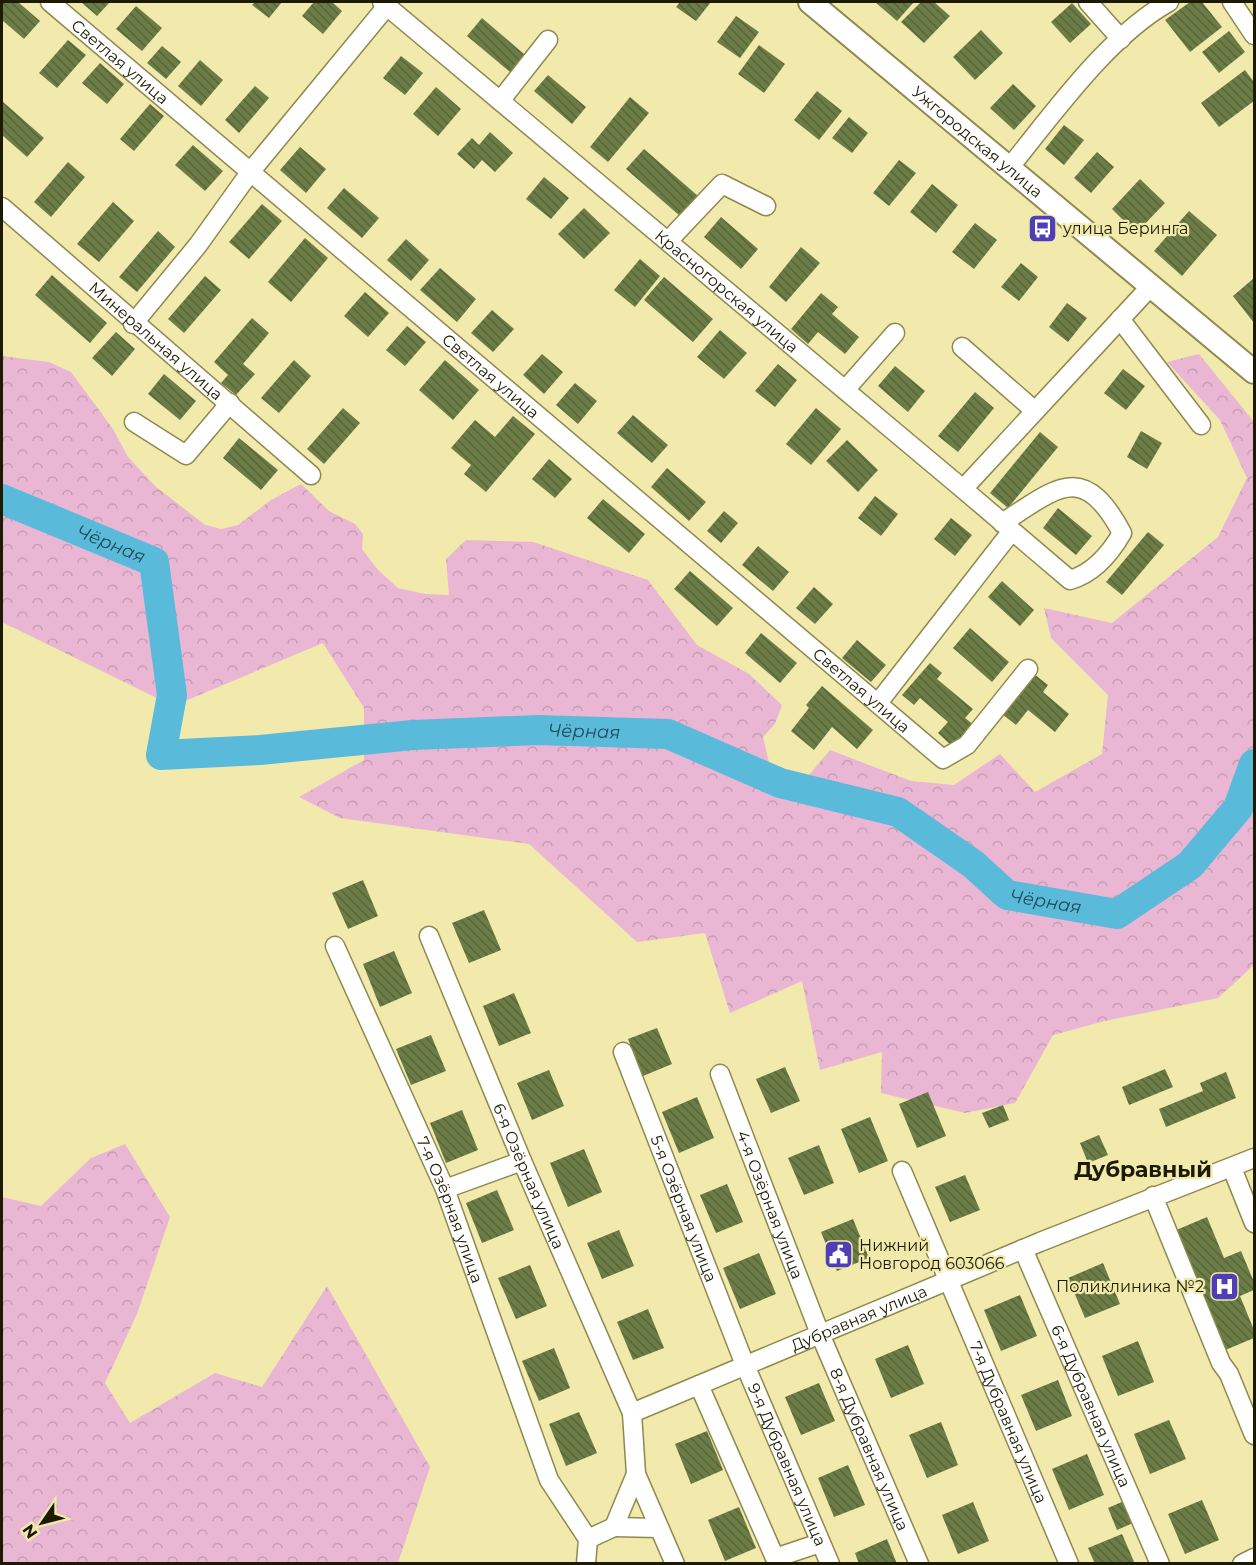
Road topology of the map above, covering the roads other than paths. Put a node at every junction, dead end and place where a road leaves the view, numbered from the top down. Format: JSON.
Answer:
{"nodes":[{"id":1,"x":50,"y":2,"type":"edge"},
{"id":2,"x":810,"y":2,"type":"edge"},
{"id":3,"x":1088,"y":2,"type":"edge"},
{"id":4,"x":1169,"y":2,"type":"edge"},
{"id":5,"x":1232,"y":2,"type":"edge"},
{"id":6,"x":385,"y":4,"type":"edge"},
{"id":7,"x":1254,"y":35,"type":"edge"},
{"id":8,"x":1121,"y":39,"type":"junction"},
{"id":9,"x":548,"y":40,"type":"dead end"},
{"id":10,"x":500,"y":101,"type":"junction"},
{"id":11,"x":1009,"y":168,"type":"junction"},
{"id":12,"x":251,"y":171,"type":"junction"},
{"id":13,"x":766,"y":206,"type":"dead end"},
{"id":14,"x":2,"y":207,"type":"edge"},
{"id":15,"x":668,"y":241,"type":"junction"},
{"id":16,"x":1151,"y":286,"type":"junction"},
{"id":17,"x":1120,"y":319,"type":"junction"},
{"id":18,"x":133,"y":324,"type":"junction"},
{"id":19,"x":895,"y":333,"type":"dead end"},
{"id":20,"x":962,"y":347,"type":"dead end"},
{"id":21,"x":1254,"y":372,"type":"edge"},
{"id":22,"x":845,"y":390,"type":"junction"},
{"id":23,"x":230,"y":403,"type":"junction"},
{"id":24,"x":1035,"y":411,"type":"junction"},
{"id":25,"x":134,"y":422,"type":"dead end"},
{"id":26,"x":1201,"y":425,"type":"dead end"},
{"id":27,"x":311,"y":475,"type":"dead end"},
{"id":28,"x":963,"y":489,"type":"junction"},
{"id":29,"x":1006,"y":528,"type":"junction"},
{"id":30,"x":1028,"y":669,"type":"dead end"},
{"id":31,"x":878,"y":704,"type":"junction"},
{"id":32,"x":429,"y":936,"type":"dead end"},
{"id":33,"x":335,"y":946,"type":"dead end"},
{"id":34,"x":623,"y":1052,"type":"dead end"},
{"id":35,"x":720,"y":1074,"type":"dead end"},
{"id":36,"x":1254,"y":1158,"type":"edge"},
{"id":37,"x":522,"y":1161,"type":"junction"},
{"id":38,"x":1232,"y":1168,"type":"junction"},
{"id":39,"x":902,"y":1171,"type":"dead end"},
{"id":40,"x":445,"y":1189,"type":"junction"},
{"id":41,"x":1153,"y":1196,"type":"junction"},
{"id":42,"x":1254,"y":1223,"type":"edge"},
{"id":43,"x":1023,"y":1249,"type":"junction"},
{"id":44,"x":947,"y":1282,"type":"junction"},
{"id":45,"x":819,"y":1334,"type":"junction"},
{"id":46,"x":745,"y":1365,"type":"junction"},
{"id":47,"x":699,"y":1385,"type":"junction"},
{"id":48,"x":632,"y":1413,"type":"junction"},
{"id":49,"x":1254,"y":1435,"type":"edge"},
{"id":50,"x":636,"y":1474,"type":"junction"},
{"id":51,"x":615,"y":1527,"type":"junction"},
{"id":52,"x":659,"y":1528,"type":"junction"},
{"id":53,"x":588,"y":1539,"type":"junction"},
{"id":54,"x":820,"y":1543,"type":"junction"},
{"id":55,"x":1254,"y":1558,"type":"edge"},
{"id":56,"x":586,"y":1563,"type":"edge"},
{"id":57,"x":675,"y":1563,"type":"edge"},
{"id":58,"x":830,"y":1563,"type":"edge"},
{"id":59,"x":919,"y":1563,"type":"edge"},
{"id":60,"x":1069,"y":1563,"type":"edge"},
{"id":61,"x":1160,"y":1563,"type":"edge"},
{"id":62,"x":1242,"y":1563,"type":"edge"}],
"edges":[{"from":1,"to":12,"type":"street","name":"Светлая улица"},
{"from":2,"to":11,"type":"main road","name":"Ужгородская улица"},
{"from":3,"to":8,"type":"street"},
{"from":4,"to":8,"type":"street"},
{"from":5,"to":7,"type":"street"},
{"from":6,"to":10,"type":"street","name":"Красногорская улица"},
{"from":6,"to":12,"type":"street"},
{"from":8,"to":11,"type":"street"},
{"from":9,"to":10,"type":"street"},
{"from":10,"to":15,"type":"street","name":"Красногорская улица"},
{"from":11,"to":16,"type":"main road","name":"Ужгородская улица"},
{"from":12,"to":18,"type":"street"},
{"from":12,"to":31,"type":"street","name":"Светлая улица"},
{"from":13,"to":15,"type":"street"},
{"from":14,"to":18,"type":"street","name":"Минеральная улица"},
{"from":15,"to":22,"type":"street","name":"Красногорская улица"},
{"from":16,"to":17,"type":"street"},
{"from":16,"to":21,"type":"main road","name":"Ужгородская улица"},
{"from":17,"to":24,"type":"street"},
{"from":17,"to":26,"type":"street"},
{"from":18,"to":23,"type":"street","name":"Минеральная улица"},
{"from":19,"to":22,"type":"street"},
{"from":20,"to":24,"type":"street"},
{"from":22,"to":28,"type":"street","name":"Красногорская улица"},
{"from":23,"to":25,"type":"street"},
{"from":23,"to":27,"type":"street","name":"Минеральная улица"},
{"from":24,"to":28,"type":"street"},
{"from":28,"to":29,"type":"street","name":"Красногорская улица"},
{"from":29,"to":29,"type":"street","name":"Красногорская улица"},
{"from":29,"to":31,"type":"street"},
{"from":30,"to":31,"type":"street","name":"Светлая улица"},
{"from":32,"to":37,"type":"street","name":"6-я Озёрная улица"},
{"from":33,"to":40,"type":"street","name":"7-я Озёрная улица"},
{"from":34,"to":46,"type":"street","name":"5-я Озёрная улица"},
{"from":35,"to":45,"type":"street","name":"4-я Озёрная улица"},
{"from":36,"to":38,"type":"street","name":"Дубравная улица"},
{"from":37,"to":40,"type":"street"},
{"from":37,"to":48,"type":"street","name":"6-я Озёрная улица"},
{"from":38,"to":41,"type":"street","name":"Дубравная улица"},
{"from":38,"to":42,"type":"street"},
{"from":39,"to":44,"type":"street","name":"7-я Дубравная улица"},
{"from":40,"to":53,"type":"street","name":"7-я Озёрная улица"},
{"from":41,"to":43,"type":"street","name":"Дубравная улица"},
{"from":41,"to":49,"type":"street"},
{"from":43,"to":44,"type":"street","name":"Дубравная улица"},
{"from":43,"to":61,"type":"street","name":"6-я Дубравная улица"},
{"from":44,"to":45,"type":"street","name":"Дубравная улица"},
{"from":44,"to":60,"type":"street","name":"7-я Дубравная улица"},
{"from":45,"to":46,"type":"street","name":"Дубравная улица"},
{"from":45,"to":59,"type":"street","name":"8-я Дубравная улица"},
{"from":46,"to":47,"type":"street","name":"Дубравная улица"},
{"from":46,"to":54,"type":"street","name":"9-я Дубравная улица"},
{"from":47,"to":48,"type":"street","name":"Дубравная улица"},
{"from":47,"to":54,"type":"street"},
{"from":48,"to":50,"type":"street","name":"6-я Озёрная улица"},
{"from":50,"to":51,"type":"street"},
{"from":50,"to":52,"type":"street"},
{"from":51,"to":52,"type":"street"},
{"from":51,"to":53,"type":"street"},
{"from":52,"to":57,"type":"street"},
{"from":53,"to":56,"type":"street"},
{"from":54,"to":58,"type":"street","name":"9-я Дубравная улица"},
{"from":55,"to":62,"type":"street"}]}
